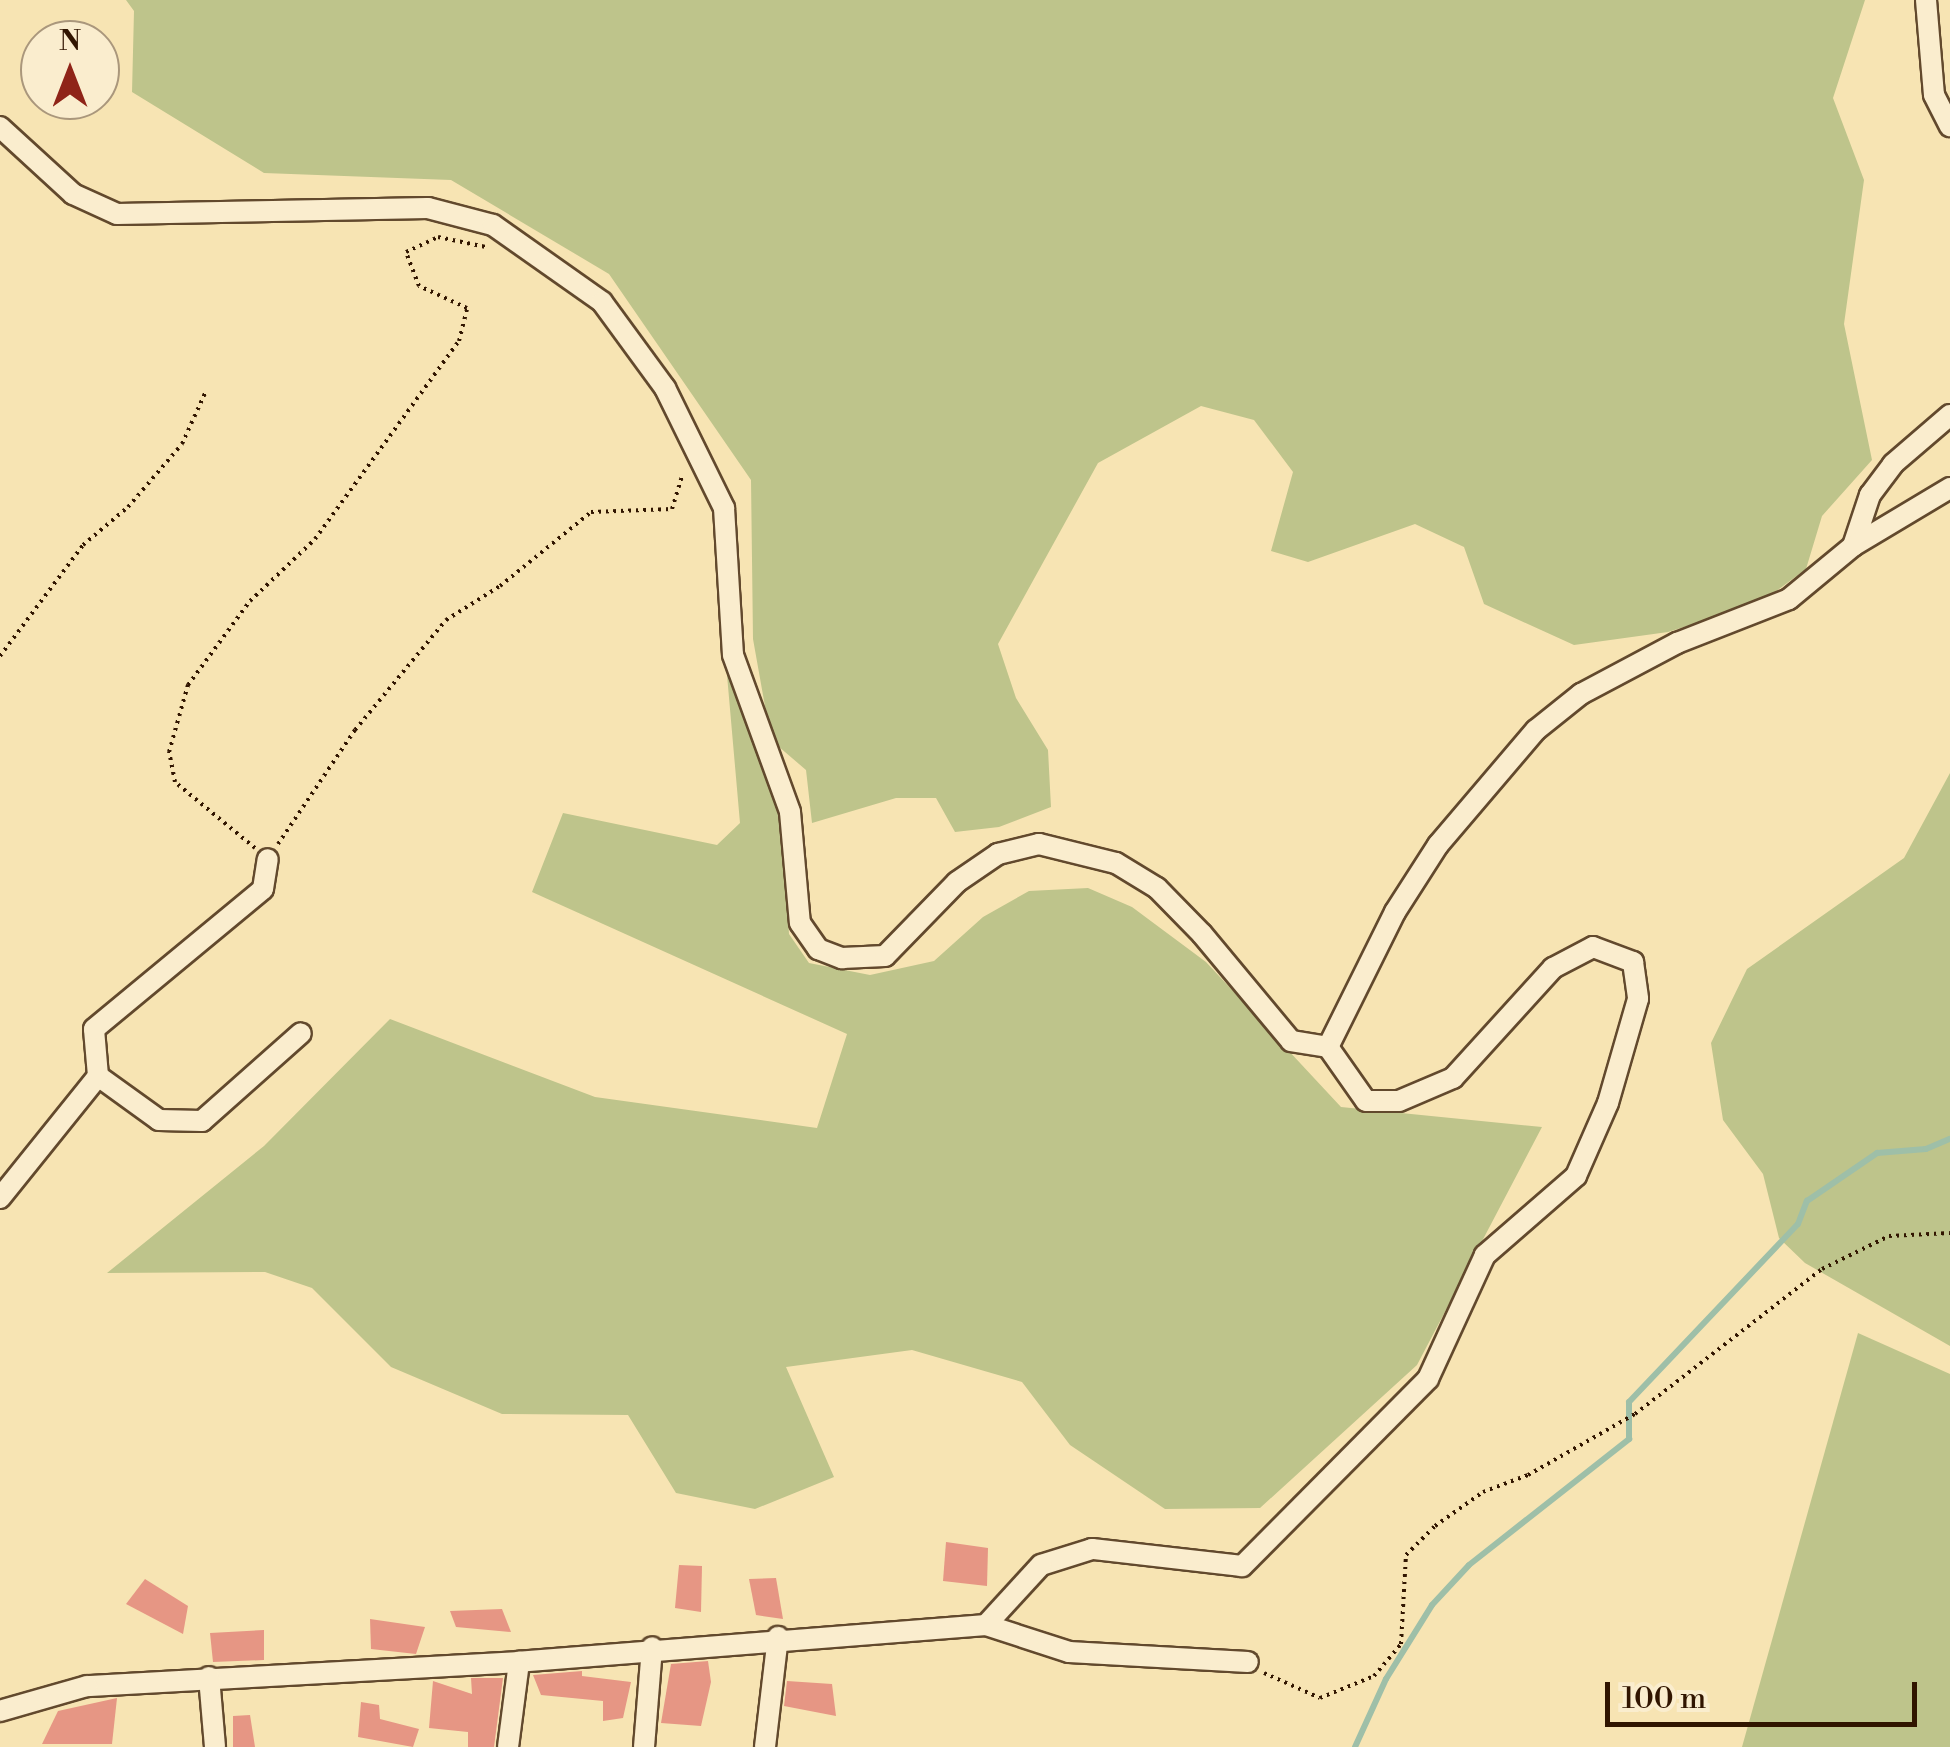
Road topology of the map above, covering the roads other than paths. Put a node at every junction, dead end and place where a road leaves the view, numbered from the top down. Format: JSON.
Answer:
{"nodes":[{"id":1,"x":1926,"y":0,"type":"edge"},
{"id":2,"x":1950,"y":126,"type":"edge"},
{"id":3,"x":0,"y":127,"type":"edge"},
{"id":4,"x":1950,"y":415,"type":"edge"},
{"id":5,"x":1950,"y":488,"type":"edge"},
{"id":6,"x":1852,"y":546,"type":"junction"},
{"id":7,"x":268,"y":858,"type":"road end"},
{"id":8,"x":301,"y":1033,"type":"dead end"},
{"id":9,"x":1328,"y":1047,"type":"junction"},
{"id":10,"x":98,"y":1076,"type":"junction"},
{"id":11,"x":0,"y":1198,"type":"edge"},
{"id":12,"x":986,"y":1624,"type":"junction"},
{"id":13,"x":778,"y":1637,"type":"junction"},
{"id":14,"x":652,"y":1647,"type":"junction"},
{"id":15,"x":519,"y":1662,"type":"junction"},
{"id":16,"x":1248,"y":1662,"type":"road end"},
{"id":17,"x":209,"y":1677,"type":"junction"},
{"id":18,"x":0,"y":1711,"type":"edge"},
{"id":19,"x":215,"y":1747,"type":"edge"},
{"id":20,"x":508,"y":1747,"type":"edge"},
{"id":21,"x":644,"y":1747,"type":"edge"},
{"id":22,"x":765,"y":1747,"type":"edge"}],
"edges":[{"from":1,"to":2,"type":"street"},
{"from":3,"to":9,"type":"street"},
{"from":4,"to":6,"type":"street"},
{"from":5,"to":6,"type":"street"},
{"from":6,"to":9,"type":"street"},
{"from":7,"to":10,"type":"street"},
{"from":8,"to":10,"type":"street"},
{"from":9,"to":12,"type":"street"},
{"from":10,"to":11,"type":"street"},
{"from":12,"to":13,"type":"street"},
{"from":12,"to":16,"type":"street"},
{"from":13,"to":14,"type":"street"},
{"from":13,"to":22,"type":"street"},
{"from":14,"to":15,"type":"street"},
{"from":14,"to":21,"type":"street"},
{"from":15,"to":17,"type":"street"},
{"from":15,"to":20,"type":"street"},
{"from":17,"to":18,"type":"street"},
{"from":17,"to":19,"type":"street"}]}
